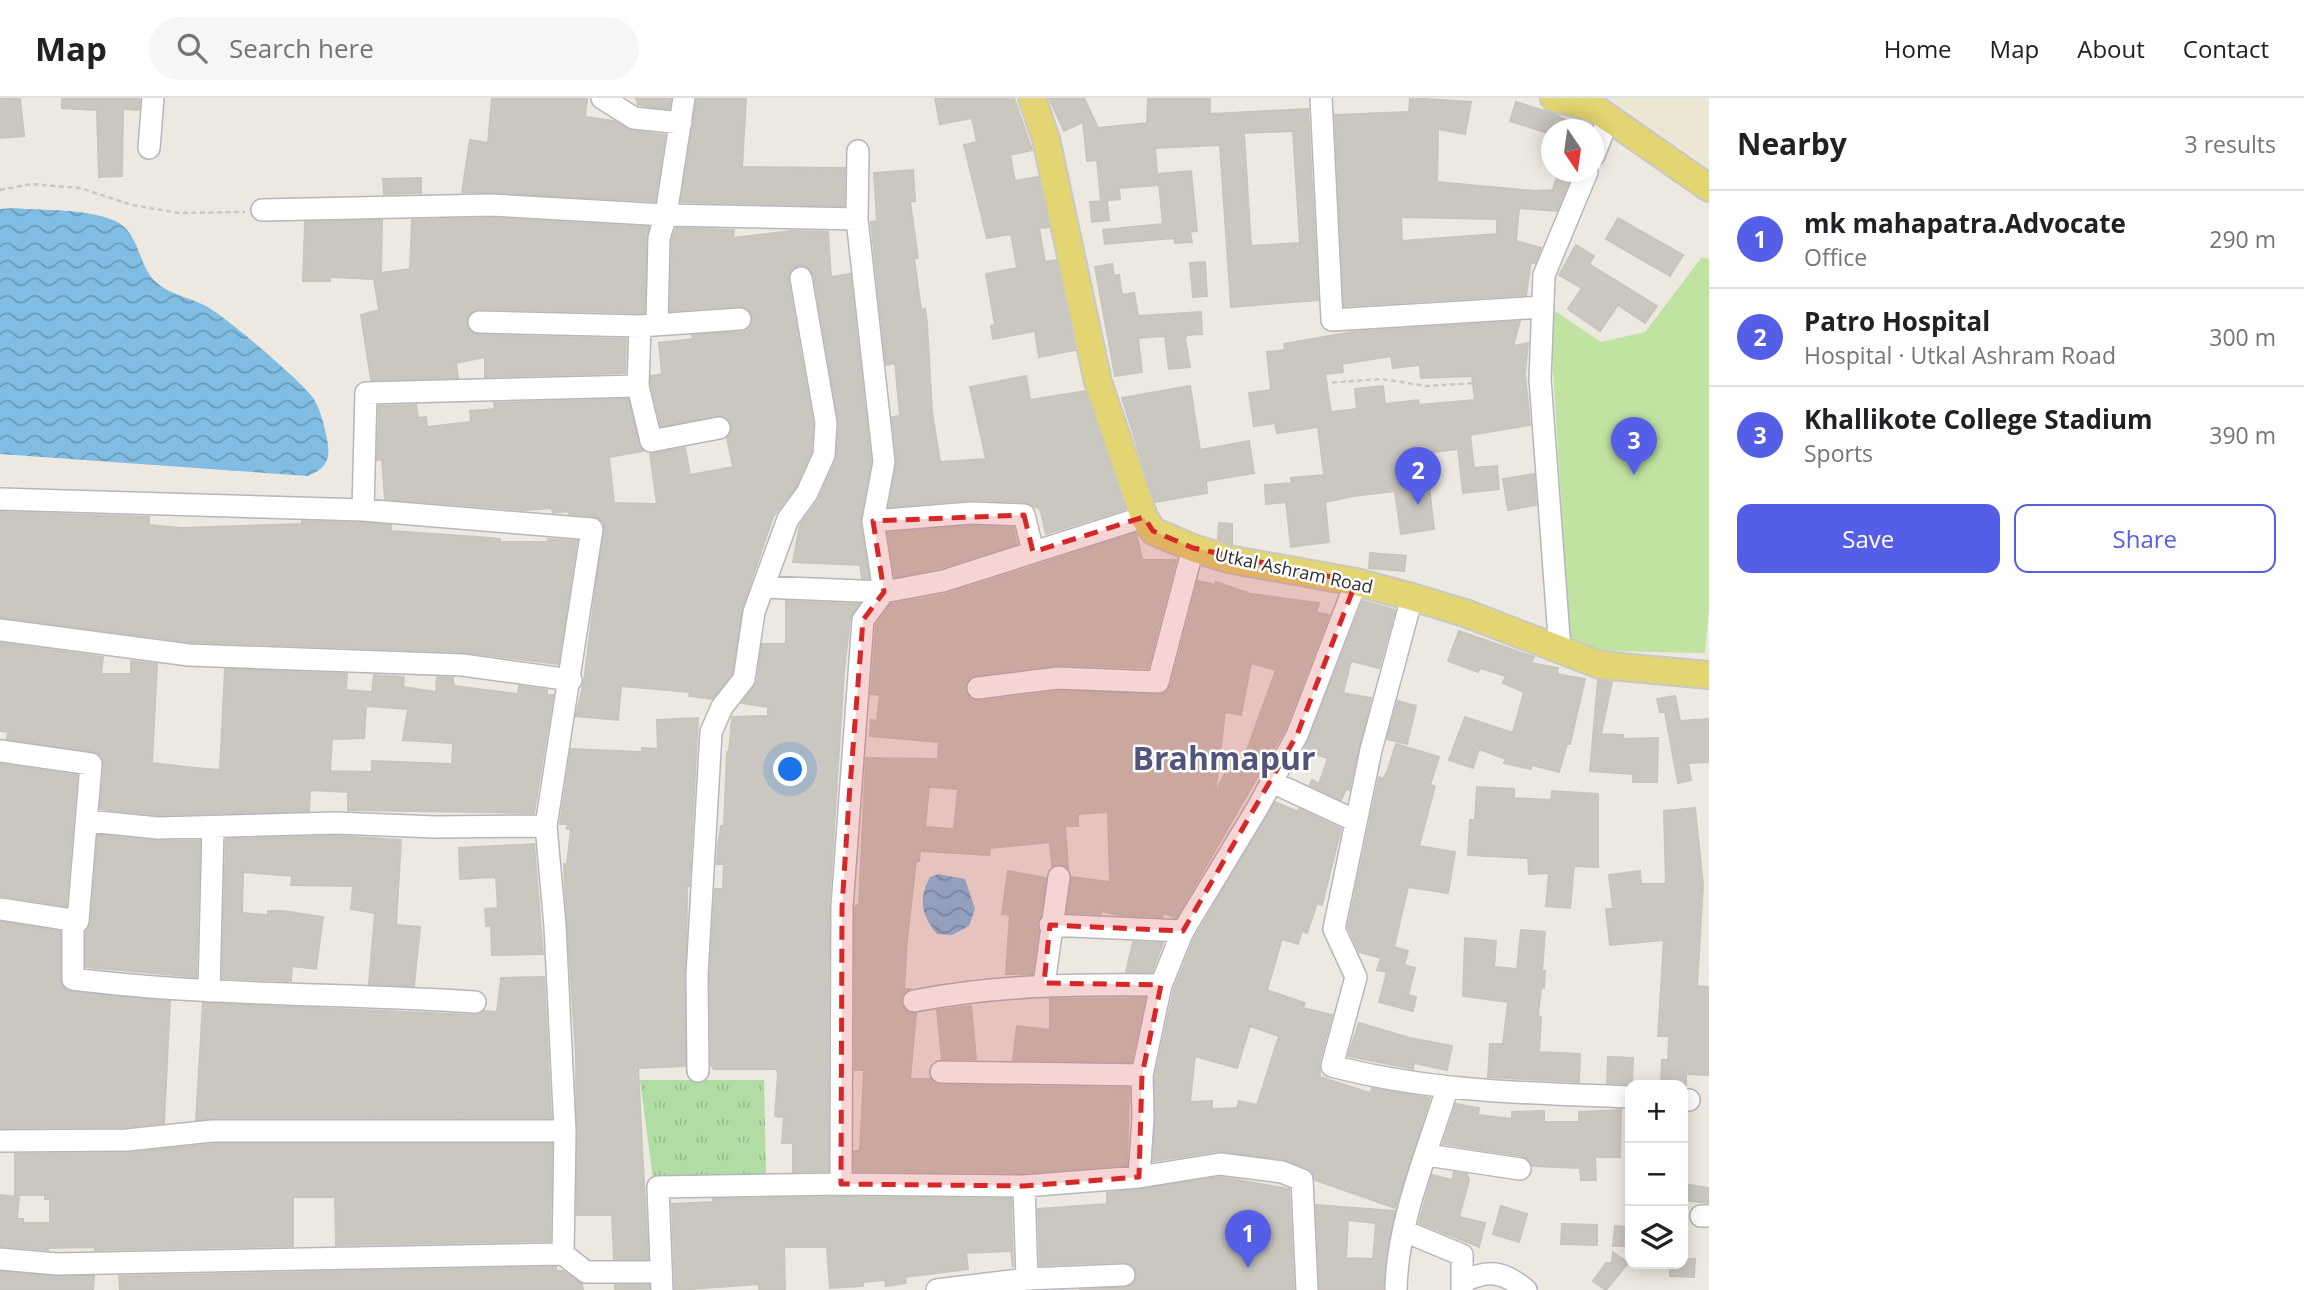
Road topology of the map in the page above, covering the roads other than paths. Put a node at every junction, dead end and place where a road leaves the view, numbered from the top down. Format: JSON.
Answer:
{"nodes":[{"id":1,"x":153,"y":98,"type":"edge"},
{"id":2,"x":601,"y":98,"type":"edge"},
{"id":3,"x":684,"y":98,"type":"edge"},
{"id":4,"x":1032,"y":98,"type":"edge"},
{"id":5,"x":1321,"y":98,"type":"edge"},
{"id":6,"x":1554,"y":98,"type":"edge"},
{"id":7,"x":1593,"y":107,"type":"edge"},
{"id":8,"x":681,"y":123,"type":"junction"},
{"id":9,"x":149,"y":148,"type":"dead end"},
{"id":10,"x":858,"y":151,"type":"dead end"},
{"id":11,"x":1583,"y":182,"type":"edge"},
{"id":12,"x":1709,"y":188,"type":"edge"},
{"id":13,"x":262,"y":210,"type":"road end"},
{"id":14,"x":666,"y":215,"type":"junction"},
{"id":15,"x":857,"y":219,"type":"junction"},
{"id":16,"x":801,"y":278,"type":"dead end"},
{"id":17,"x":1542,"y":307,"type":"junction"},
{"id":18,"x":740,"y":319,"type":"dead end"},
{"id":19,"x":479,"y":322,"type":"dead end"},
{"id":20,"x":649,"y":325,"type":"junction"},
{"id":21,"x":638,"y":386,"type":"junction"},
{"id":22,"x":719,"y":428,"type":"dead end"},
{"id":23,"x":0,"y":499,"type":"edge"},
{"id":24,"x":363,"y":510,"type":"junction"},
{"id":25,"x":1144,"y":517,"type":"junction"},
{"id":26,"x":873,"y":521,"type":"junction"},
{"id":27,"x":1193,"y":548,"type":"junction"},
{"id":28,"x":1033,"y":552,"type":"junction"},
{"id":29,"x":1356,"y":582,"type":"junction"},
{"id":30,"x":763,"y":587,"type":"junction"},
{"id":31,"x":884,"y":592,"type":"junction"},
{"id":32,"x":1412,"y":597,"type":"junction"},
{"id":33,"x":0,"y":630,"type":"edge"},
{"id":34,"x":1560,"y":651,"type":"junction"},
{"id":35,"x":1709,"y":675,"type":"edge"},
{"id":36,"x":571,"y":680,"type":"junction"},
{"id":37,"x":978,"y":688,"type":"dead end"},
{"id":38,"x":0,"y":751,"type":"edge"},
{"id":39,"x":1272,"y":782,"type":"junction"},
{"id":40,"x":88,"y":821,"type":"junction"},
{"id":41,"x":1356,"y":821,"type":"junction"},
{"id":42,"x":546,"y":826,"type":"junction"},
{"id":43,"x":213,"y":828,"type":"junction"},
{"id":44,"x":1059,"y":877,"type":"dead end"},
{"id":45,"x":0,"y":909,"type":"edge"},
{"id":46,"x":78,"y":921,"type":"junction"},
{"id":47,"x":1050,"y":925,"type":"junction"},
{"id":48,"x":1182,"y":931,"type":"junction"},
{"id":49,"x":1044,"y":984,"type":"junction"},
{"id":50,"x":1161,"y":985,"type":"junction"},
{"id":51,"x":209,"y":990,"type":"junction"},
{"id":52,"x":915,"y":1001,"type":"dead end"},
{"id":53,"x":475,"y":1002,"type":"dead end"},
{"id":54,"x":698,"y":1072,"type":"dead end"},
{"id":55,"x":941,"y":1072,"type":"dead end"},
{"id":56,"x":1142,"y":1075,"type":"junction"},
{"id":57,"x":1447,"y":1089,"type":"junction"},
{"id":58,"x":1625,"y":1097,"type":"edge"},
{"id":59,"x":565,"y":1131,"type":"junction"},
{"id":60,"x":0,"y":1141,"type":"edge"},
{"id":61,"x":1427,"y":1155,"type":"junction"},
{"id":62,"x":1520,"y":1169,"type":"dead end"},
{"id":63,"x":1139,"y":1177,"type":"junction"},
{"id":64,"x":841,"y":1184,"type":"junction"},
{"id":65,"x":1024,"y":1186,"type":"junction"},
{"id":66,"x":1404,"y":1231,"type":"junction"},
{"id":67,"x":563,"y":1254,"type":"junction"},
{"id":68,"x":0,"y":1259,"type":"edge"},
{"id":69,"x":1124,"y":1275,"type":"dead end"},
{"id":70,"x":586,"y":1281,"type":"edge"},
{"id":71,"x":661,"y":1281,"type":"edge"},
{"id":72,"x":1034,"y":1283,"type":"edge"},
{"id":73,"x":1462,"y":1286,"type":"edge"},
{"id":74,"x":937,"y":1290,"type":"edge"},
{"id":75,"x":1307,"y":1290,"type":"edge"},
{"id":76,"x":1396,"y":1290,"type":"edge"},
{"id":77,"x":1526,"y":1290,"type":"edge"}],
"edges":[{"from":1,"to":9,"type":"street"},
{"from":2,"to":8,"type":"street"},
{"from":3,"to":8,"type":"street"},
{"from":4,"to":25,"type":"main road"},
{"from":5,"to":17,"type":"street"},
{"from":6,"to":7,"type":"main road"},
{"from":7,"to":12,"type":"main road"},
{"from":8,"to":14,"type":"street"},
{"from":10,"to":15,"type":"street"},
{"from":11,"to":17,"type":"street"},
{"from":13,"to":14,"type":"street"},
{"from":14,"to":15,"type":"street"},
{"from":14,"to":20,"type":"street"},
{"from":15,"to":26,"type":"street"},
{"from":16,"to":30,"type":"street"},
{"from":17,"to":34,"type":"street"},
{"from":18,"to":20,"type":"street"},
{"from":19,"to":20,"type":"street"},
{"from":20,"to":21,"type":"street"},
{"from":21,"to":22,"type":"street"},
{"from":21,"to":24,"type":"street"},
{"from":23,"to":24,"type":"street"},
{"from":24,"to":36,"type":"street"},
{"from":25,"to":27,"type":"main road","name":"Utkal Ashram Road"},
{"from":25,"to":28,"type":"street"},
{"from":26,"to":28,"type":"street"},
{"from":26,"to":31,"type":"street"},
{"from":27,"to":29,"type":"main road","name":"Utkal Ashram Road"},
{"from":27,"to":37,"type":"street"},
{"from":28,"to":31,"type":"street"},
{"from":29,"to":32,"type":"main road","name":"Utkal Ashram Road"},
{"from":29,"to":39,"type":"street"},
{"from":30,"to":31,"type":"street"},
{"from":30,"to":54,"type":"street"},
{"from":31,"to":64,"type":"street"},
{"from":32,"to":34,"type":"main road","name":"Utkal Ashram Road"},
{"from":32,"to":41,"type":"street"},
{"from":33,"to":36,"type":"street"},
{"from":34,"to":35,"type":"main road","name":"Utkal Ashram Road"},
{"from":36,"to":42,"type":"street"},
{"from":38,"to":40,"type":"street"},
{"from":39,"to":41,"type":"street"},
{"from":39,"to":48,"type":"street"},
{"from":40,"to":43,"type":"street"},
{"from":40,"to":46,"type":"street"},
{"from":41,"to":57,"type":"street"},
{"from":42,"to":43,"type":"street"},
{"from":42,"to":59,"type":"street"},
{"from":43,"to":51,"type":"street"},
{"from":44,"to":47,"type":"street"},
{"from":45,"to":46,"type":"street"},
{"from":46,"to":51,"type":"street"},
{"from":47,"to":48,"type":"street"},
{"from":47,"to":49,"type":"street"},
{"from":48,"to":50,"type":"street"},
{"from":49,"to":50,"type":"street"},
{"from":49,"to":52,"type":"street"},
{"from":50,"to":56,"type":"street"},
{"from":51,"to":53,"type":"street"},
{"from":55,"to":56,"type":"street"},
{"from":56,"to":63,"type":"street"},
{"from":57,"to":58,"type":"street"},
{"from":57,"to":61,"type":"street"},
{"from":59,"to":60,"type":"street"},
{"from":59,"to":67,"type":"street"},
{"from":61,"to":62,"type":"street"},
{"from":61,"to":66,"type":"street"},
{"from":63,"to":65,"type":"street"},
{"from":63,"to":75,"type":"street"},
{"from":64,"to":65,"type":"street"},
{"from":64,"to":71,"type":"street"},
{"from":65,"to":72,"type":"street"},
{"from":66,"to":73,"type":"street"},
{"from":66,"to":76,"type":"street"},
{"from":67,"to":68,"type":"street"},
{"from":67,"to":70,"type":"street"},
{"from":69,"to":72,"type":"street"},
{"from":70,"to":71,"type":"street"},
{"from":72,"to":74,"type":"street"},
{"from":73,"to":77,"type":"street"}]}
